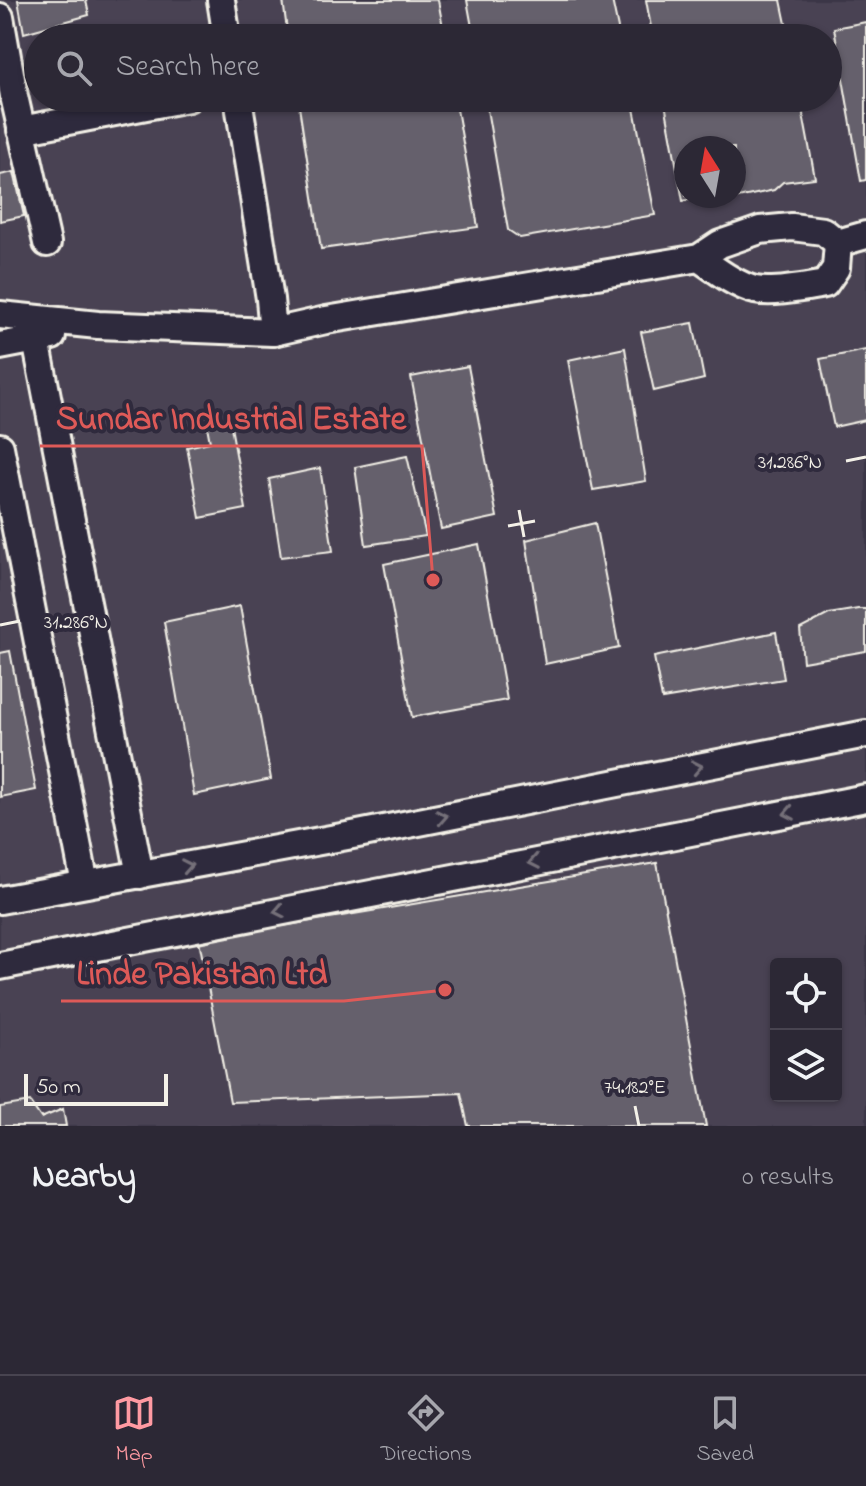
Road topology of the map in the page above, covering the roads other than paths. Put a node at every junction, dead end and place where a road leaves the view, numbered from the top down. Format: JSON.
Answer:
{"nodes":[{"id":1,"x":221,"y":0,"type":"edge"},
{"id":2,"x":0,"y":17,"type":"edge"},
{"id":3,"x":225,"y":24,"type":"edge"},
{"id":4,"x":7,"y":97,"type":"edge"},
{"id":5,"x":115,"y":112,"type":"edge"},
{"id":6,"x":240,"y":112,"type":"edge"},
{"id":7,"x":21,"y":130,"type":"junction"},
{"id":8,"x":866,"y":235,"type":"edge"},
{"id":9,"x":47,"y":243,"type":"dead end"},
{"id":10,"x":838,"y":243,"type":"junction"},
{"id":11,"x":699,"y":258,"type":"junction"},
{"id":12,"x":0,"y":315,"type":"edge"},
{"id":13,"x":98,"y":325,"type":"junction"},
{"id":14,"x":273,"y":332,"type":"junction"},
{"id":15,"x":36,"y":340,"type":"junction"},
{"id":16,"x":0,"y":346,"type":"edge"},
{"id":17,"x":0,"y":447,"type":"edge"},
{"id":18,"x":866,"y":734,"type":"edge"},
{"id":19,"x":866,"y":798,"type":"edge"},
{"id":20,"x":140,"y":875,"type":"junction"},
{"id":21,"x":85,"y":884,"type":"junction"},
{"id":22,"x":0,"y":900,"type":"edge"},
{"id":23,"x":0,"y":966,"type":"edge"}],
"edges":[{"from":1,"to":3,"type":"street"},
{"from":2,"to":4,"type":"street"},
{"from":4,"to":7,"type":"street"},
{"from":5,"to":7,"type":"street"},
{"from":6,"to":14,"type":"street"},
{"from":7,"to":9,"type":"street"},
{"from":8,"to":10,"type":"street"},
{"from":10,"to":11,"type":"street"},
{"from":10,"to":11,"type":"street"},
{"from":11,"to":14,"type":"street"},
{"from":12,"to":13,"type":"street"},
{"from":13,"to":14,"type":"street"},
{"from":13,"to":15,"type":"street"},
{"from":15,"to":16,"type":"street"},
{"from":15,"to":20,"type":"street"},
{"from":17,"to":21,"type":"street"},
{"from":20,"to":18,"type":"street","one_way":true},
{"from":19,"to":23,"type":"street","one_way":true},
{"from":20,"to":21,"type":"street"},
{"from":21,"to":22,"type":"street"}]}
